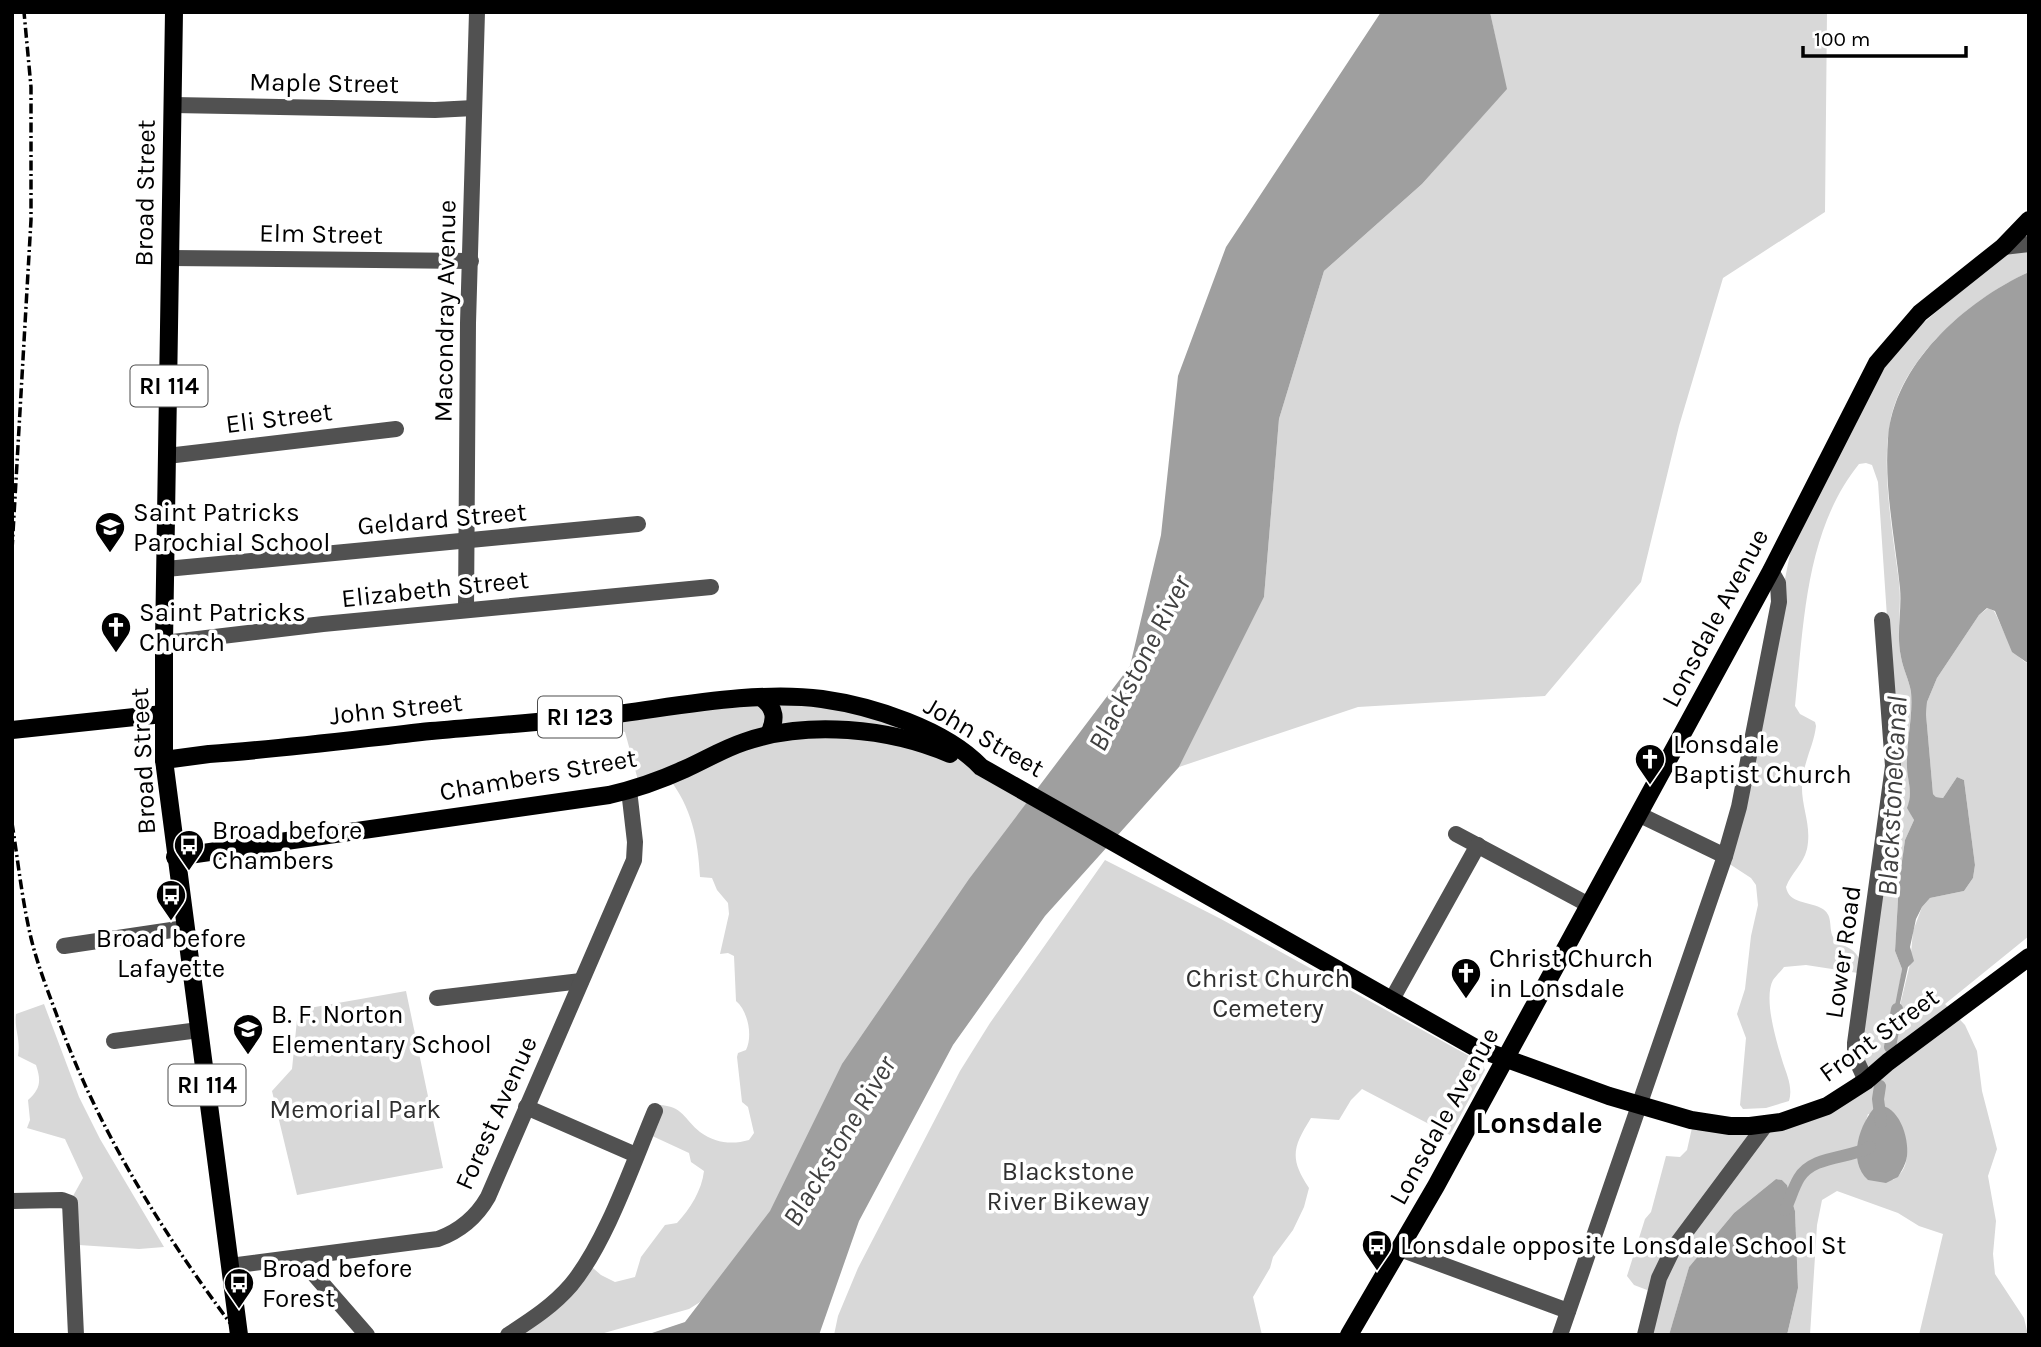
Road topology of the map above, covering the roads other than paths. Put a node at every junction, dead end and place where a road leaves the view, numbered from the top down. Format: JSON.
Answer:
{"nodes":[{"id":1,"x":174,"y":12,"type":"edge"},
{"id":2,"x":477,"y":12,"type":"edge"},
{"id":3,"x":173,"y":105,"type":"junction"},
{"id":4,"x":474,"y":108,"type":"junction"},
{"id":5,"x":2029,"y":220,"type":"edge"},
{"id":6,"x":2029,"y":244,"type":"edge"},
{"id":7,"x":2003,"y":247,"type":"junction"},
{"id":8,"x":170,"y":258,"type":"junction"},
{"id":9,"x":471,"y":261,"type":"junction"},
{"id":10,"x":396,"y":429,"type":"dead end"},
{"id":11,"x":167,"y":456,"type":"junction"},
{"id":12,"x":638,"y":524,"type":"dead end"},
{"id":13,"x":467,"y":541,"type":"junction"},
{"id":14,"x":166,"y":569,"type":"junction"},
{"id":15,"x":1771,"y":571,"type":"junction"},
{"id":16,"x":710,"y":587,"type":"dead end"},
{"id":17,"x":466,"y":610,"type":"junction"},
{"id":18,"x":1882,"y":620,"type":"dead end"},
{"id":19,"x":164,"y":643,"type":"junction"},
{"id":20,"x":762,"y":698,"type":"junction"},
{"id":21,"x":879,"y":712,"type":"junction"},
{"id":22,"x":163,"y":714,"type":"junction"},
{"id":23,"x":12,"y":730,"type":"edge"},
{"id":24,"x":864,"y":731,"type":"junction"},
{"id":25,"x":768,"y":734,"type":"junction"},
{"id":26,"x":164,"y":760,"type":"junction"},
{"id":27,"x":981,"y":767,"type":"junction"},
{"id":28,"x":629,"y":790,"type":"junction"},
{"id":29,"x":1638,"y":814,"type":"junction"},
{"id":30,"x":1456,"y":834,"type":"dead end"},
{"id":31,"x":1478,"y":845,"type":"junction"},
{"id":32,"x":1725,"y":856,"type":"junction"},
{"id":33,"x":175,"y":857,"type":"junction"},
{"id":34,"x":1589,"y":905,"type":"junction"},
{"id":35,"x":185,"y":928,"type":"junction"},
{"id":36,"x":64,"y":946,"type":"dead end"},
{"id":37,"x":2029,"y":957,"type":"edge"},
{"id":38,"x":581,"y":981,"type":"junction"},
{"id":39,"x":438,"y":998,"type":"dead end"},
{"id":40,"x":1391,"y":1000,"type":"junction"},
{"id":41,"x":199,"y":1030,"type":"junction"},
{"id":42,"x":114,"y":1041,"type":"dead end"},
{"id":43,"x":1505,"y":1059,"type":"junction"},
{"id":44,"x":1866,"y":1081,"type":"junction"},
{"id":45,"x":1639,"y":1105,"type":"junction"},
{"id":46,"x":526,"y":1107,"type":"junction"},
{"id":47,"x":655,"y":1111,"type":"dead end"},
{"id":48,"x":1766,"y":1124,"type":"junction"},
{"id":49,"x":636,"y":1155,"type":"junction"},
{"id":50,"x":12,"y":1201,"type":"edge"},
{"id":51,"x":1400,"y":1249,"type":"junction"},
{"id":52,"x":299,"y":1257,"type":"junction"},
{"id":53,"x":230,"y":1266,"type":"junction"},
{"id":54,"x":1568,"y":1311,"type":"junction"},
{"id":55,"x":76,"y":1335,"type":"edge"},
{"id":56,"x":239,"y":1335,"type":"edge"},
{"id":57,"x":367,"y":1335,"type":"edge"},
{"id":58,"x":508,"y":1335,"type":"edge"},
{"id":59,"x":1349,"y":1335,"type":"edge"},
{"id":60,"x":1560,"y":1335,"type":"edge"},
{"id":61,"x":1644,"y":1335,"type":"edge"}],
"edges":[{"from":1,"to":3,"type":"main road","name":"Broad Street","number":"RI 114"},
{"from":2,"to":4,"type":"street","name":"Macondray Avenue"},
{"from":3,"to":4,"type":"street","name":"Maple Street"},
{"from":3,"to":8,"type":"main road","name":"Broad Street","number":"RI 114"},
{"from":4,"to":9,"type":"street","name":"Macondray Avenue"},
{"from":5,"to":7,"type":"main road","name":"Lonsdale Avenue"},
{"from":6,"to":7,"type":"street"},
{"from":7,"to":15,"type":"main road","name":"Lonsdale Avenue"},
{"from":8,"to":9,"type":"street","name":"Elm Street"},
{"from":8,"to":11,"type":"main road","name":"Broad Street","number":"RI 114"},
{"from":9,"to":13,"type":"street","name":"Macondray Avenue"},
{"from":10,"to":11,"type":"street","name":"Eli Street"},
{"from":11,"to":14,"type":"main road","name":"Broad Street","number":"RI 114"},
{"from":12,"to":13,"type":"street","name":"Geldard Street"},
{"from":13,"to":14,"type":"street","name":"Geldard Street"},
{"from":13,"to":17,"type":"street","name":"Macondray Avenue"},
{"from":14,"to":19,"type":"main road","name":"Broad Street","number":"RI 114"},
{"from":15,"to":29,"type":"main road","name":"Lonsdale Avenue"},
{"from":15,"to":32,"type":"street"},
{"from":16,"to":17,"type":"street","name":"Elizabeth Street"},
{"from":17,"to":19,"type":"street","name":"Elizabeth Street"},
{"from":18,"to":44,"type":"street","name":"Lower Road"},
{"from":19,"to":22,"type":"main road","name":"Broad Street","number":"RI 114"},
{"from":20,"to":21,"type":"main road","name":"John Street","number":"RI 123"},
{"from":20,"to":25,"type":"main road"},
{"from":20,"to":26,"type":"main road","name":"John Street","number":"RI 123"},
{"from":21,"to":24,"type":"main road"},
{"from":21,"to":27,"type":"main road","name":"John Street","number":"RI 123"},
{"from":22,"to":23,"type":"main road"},
{"from":22,"to":26,"type":"main road","name":"Broad Street","number":"RI 114"},
{"from":24,"to":25,"type":"main road","name":"Chambers Street","number":"RI 123"},
{"from":24,"to":27,"type":"main road","name":"Chambers Street","number":"RI 123"},
{"from":25,"to":28,"type":"main road","name":"Chambers Street","number":"RI 123"},
{"from":26,"to":33,"type":"main road","name":"Broad Street","number":"RI 114"},
{"from":27,"to":40,"type":"main road","name":"John Street","number":"RI 123"},
{"from":28,"to":33,"type":"main road","name":"Chambers Street","number":"RI 123"},
{"from":28,"to":38,"type":"street","name":"Forest Avenue"},
{"from":29,"to":32,"type":"street"},
{"from":29,"to":34,"type":"main road","name":"Lonsdale Avenue"},
{"from":30,"to":31,"type":"street"},
{"from":31,"to":34,"type":"street"},
{"from":31,"to":40,"type":"street"},
{"from":32,"to":45,"type":"street"},
{"from":33,"to":35,"type":"main road","name":"Broad Street","number":"RI 114"},
{"from":34,"to":43,"type":"main road","name":"Lonsdale Avenue"},
{"from":35,"to":36,"type":"street"},
{"from":35,"to":41,"type":"main road","name":"Broad Street","number":"RI 114"},
{"from":37,"to":44,"type":"main road","name":"Front Street","number":"RI 123"},
{"from":38,"to":39,"type":"street"},
{"from":38,"to":46,"type":"street","name":"Forest Avenue"},
{"from":40,"to":43,"type":"main road","name":"John Street","number":"RI 123"},
{"from":41,"to":42,"type":"street"},
{"from":41,"to":53,"type":"main road","name":"Broad Street","number":"RI 114"},
{"from":43,"to":45,"type":"main road","name":"Front Street","number":"RI 123"},
{"from":43,"to":51,"type":"main road","name":"Lonsdale Avenue"},
{"from":44,"to":48,"type":"main road","name":"Front Street","number":"RI 123"},
{"from":45,"to":48,"type":"main road","name":"Front Street","number":"RI 123"},
{"from":45,"to":54,"type":"street"},
{"from":46,"to":49,"type":"street"},
{"from":46,"to":52,"type":"street","name":"Forest Avenue"},
{"from":47,"to":49,"type":"street"},
{"from":48,"to":61,"type":"street"},
{"from":49,"to":58,"type":"street"},
{"from":50,"to":55,"type":"street"},
{"from":51,"to":54,"type":"street"},
{"from":51,"to":59,"type":"main road","name":"Lonsdale Avenue"},
{"from":52,"to":53,"type":"street","name":"Forest Avenue"},
{"from":52,"to":57,"type":"street"},
{"from":53,"to":56,"type":"main road","name":"Broad Street","number":"RI 114"},
{"from":54,"to":60,"type":"street"}]}
